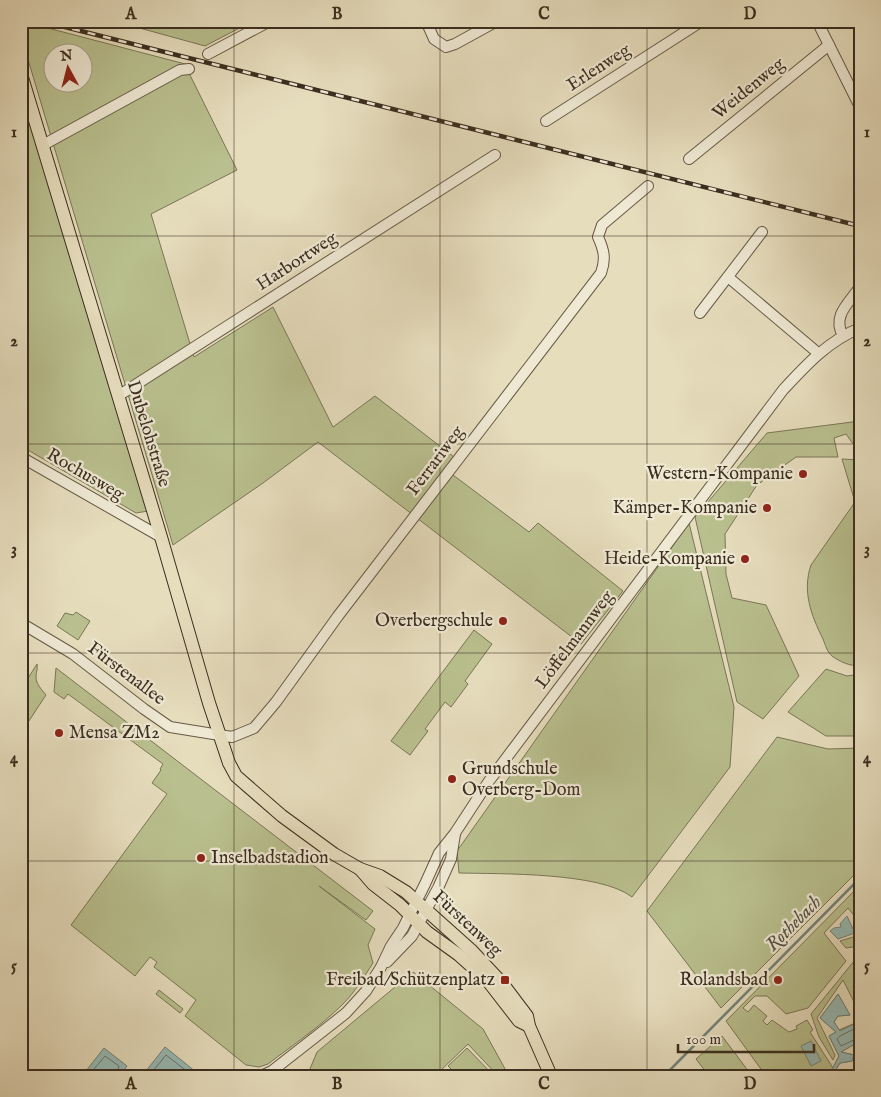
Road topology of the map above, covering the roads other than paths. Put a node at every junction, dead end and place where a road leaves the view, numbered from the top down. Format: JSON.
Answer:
{"nodes":[{"id":1,"x":270,"y":21,"type":"edge"},
{"id":2,"x":426,"y":21,"type":"edge"},
{"id":3,"x":498,"y":21,"type":"edge"},
{"id":4,"x":817,"y":21,"type":"edge"},
{"id":5,"x":697,"y":23,"type":"edge"},
{"id":6,"x":829,"y":44,"type":"junction"},
{"id":7,"x":208,"y":54,"type":"dead end"},
{"id":8,"x":189,"y":69,"type":"dead end"},
{"id":9,"x":21,"y":74,"type":"edge"},
{"id":10,"x":860,"y":107,"type":"edge"},
{"id":11,"x":546,"y":121,"type":"dead end"},
{"id":12,"x":43,"y":145,"type":"junction"},
{"id":13,"x":494,"y":155,"type":"dead end"},
{"id":14,"x":689,"y":159,"type":"dead end"},
{"id":15,"x":648,"y":186,"type":"dead end"},
{"id":16,"x":762,"y":232,"type":"dead end"},
{"id":17,"x":728,"y":277,"type":"junction"},
{"id":18,"x":860,"y":287,"type":"edge"},
{"id":19,"x":700,"y":313,"type":"dead end"},
{"id":20,"x":860,"y":328,"type":"edge"},
{"id":21,"x":842,"y":336,"type":"junction"},
{"id":22,"x":818,"y":353,"type":"junction"},
{"id":23,"x":118,"y":396,"type":"junction"},
{"id":24,"x":21,"y":457,"type":"edge"},
{"id":25,"x":155,"y":518,"type":"junction"},
{"id":26,"x":133,"y":520,"type":"junction"},
{"id":27,"x":161,"y":537,"type":"junction"},
{"id":28,"x":21,"y":623,"type":"edge"},
{"id":29,"x":218,"y":734,"type":"junction"},
{"id":30,"x":360,"y":870,"type":"junction"},
{"id":31,"x":421,"y":906,"type":"junction"},
{"id":32,"x":414,"y":919,"type":"junction"},
{"id":33,"x":529,"y":1026,"type":"junction"},
{"id":34,"x":261,"y":1076,"type":"edge"},
{"id":35,"x":551,"y":1076,"type":"edge"}],
"edges":[{"from":1,"to":7,"type":"street"},
{"from":2,"to":3,"type":"street"},
{"from":4,"to":6,"type":"street"},
{"from":5,"to":11,"type":"street","name":"Erlenweg"},
{"from":6,"to":10,"type":"street"},
{"from":6,"to":14,"type":"street","name":"Weidenweg"},
{"from":8,"to":12,"type":"street"},
{"from":9,"to":12,"type":"main road","name":"Dubelohstraße"},
{"from":12,"to":23,"type":"main road","name":"Dubelohstraße"},
{"from":13,"to":23,"type":"street","name":"Harbortweg"},
{"from":15,"to":29,"type":"street","name":"Ferrariweg"},
{"from":16,"to":17,"type":"street"},
{"from":17,"to":19,"type":"street"},
{"from":17,"to":22,"type":"street"},
{"from":18,"to":21,"type":"street"},
{"from":20,"to":21,"type":"street","name":"Löffelmannweg"},
{"from":21,"to":22,"type":"street","name":"Löffelmannweg"},
{"from":22,"to":31,"type":"street","name":"Löffelmannweg"},
{"from":23,"to":25,"type":"main road","name":"Dubelohstraße"},
{"from":24,"to":26,"type":"street","name":"Rochusweg"},
{"from":25,"to":26,"type":"street","name":"Rochusweg"},
{"from":25,"to":27,"type":"main road","name":"Dubelohstraße"},
{"from":26,"to":27,"type":"street","name":"Rochusweg"},
{"from":27,"to":29,"type":"main road","name":"Dubelohstraße"},
{"from":28,"to":29,"type":"street","name":"Fürstenallee"},
{"from":29,"to":30,"type":"main road","name":"Fürstenweg"},
{"from":30,"to":31,"type":"main road","name":"Fürstenweg"},
{"from":30,"to":32,"type":"main road","name":"Fürstenweg"},
{"from":31,"to":32,"type":"street","name":"Löffelmannweg"},
{"from":31,"to":33,"type":"main road","name":"Fürstenweg"},
{"from":32,"to":33,"type":"main road","name":"Fürstenweg"},
{"from":32,"to":34,"type":"street","name":"Löffelmannweg"},
{"from":33,"to":35,"type":"main road","name":"Fürstenweg"}]}
